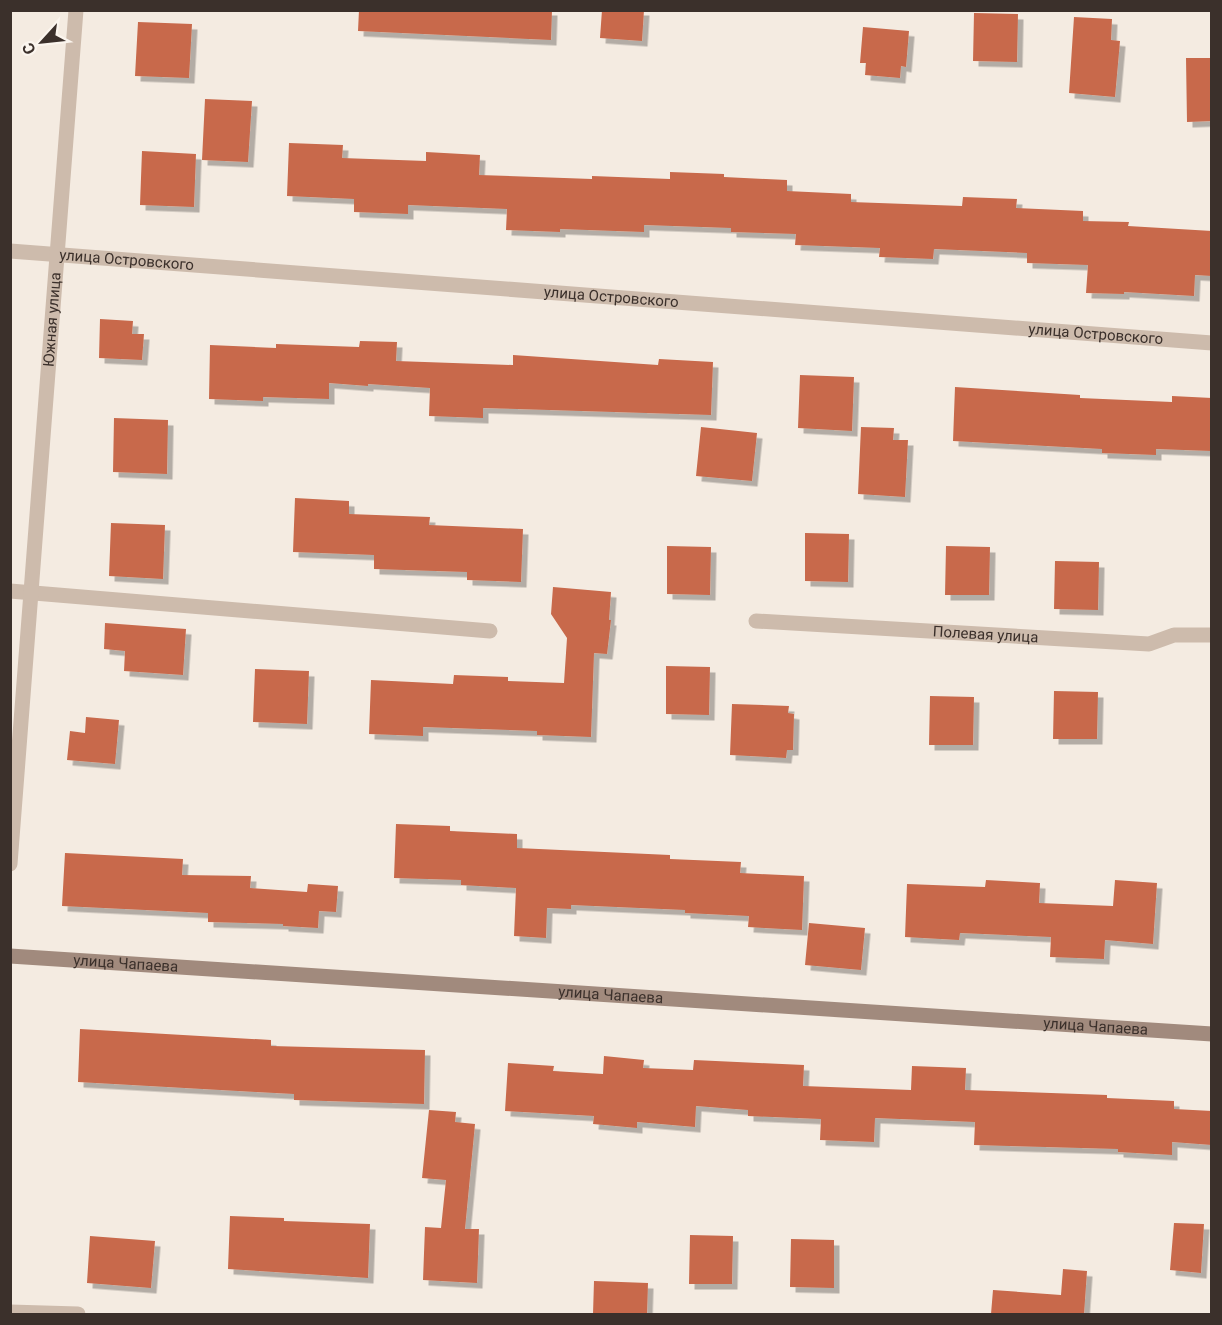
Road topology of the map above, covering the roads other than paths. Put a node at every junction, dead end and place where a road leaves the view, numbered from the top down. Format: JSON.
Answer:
{"nodes":[{"id":1,"x":76,"y":10,"type":"edge"},
{"id":2,"x":10,"y":251,"type":"edge"},
{"id":3,"x":58,"y":255,"type":"junction"},
{"id":4,"x":1212,"y":343,"type":"edge"},
{"id":5,"x":10,"y":591,"type":"edge"},
{"id":6,"x":32,"y":593,"type":"junction"},
{"id":7,"x":756,"y":621,"type":"dead end"},
{"id":8,"x":490,"y":631,"type":"dead end"},
{"id":9,"x":1212,"y":635,"type":"edge"},
{"id":10,"x":10,"y":864,"type":"edge"},
{"id":11,"x":10,"y":956,"type":"edge"},
{"id":12,"x":1212,"y":1034,"type":"edge"},
{"id":13,"x":10,"y":1311,"type":"edge"},
{"id":14,"x":78,"y":1314,"type":"edge"}],
"edges":[{"from":1,"to":3,"type":"street","name":"Южная улица"},
{"from":2,"to":3,"type":"street","name":"улица Островского"},
{"from":3,"to":4,"type":"street","name":"улица Островского"},
{"from":3,"to":6,"type":"street","name":"Южная улица"},
{"from":5,"to":6,"type":"street"},
{"from":6,"to":8,"type":"street"},
{"from":6,"to":10,"type":"street","name":"Южная улица"},
{"from":7,"to":9,"type":"street","name":"Полевая улица"},
{"from":11,"to":12,"type":"street","name":"улица Чапаева"},
{"from":13,"to":14,"type":"street"}]}
